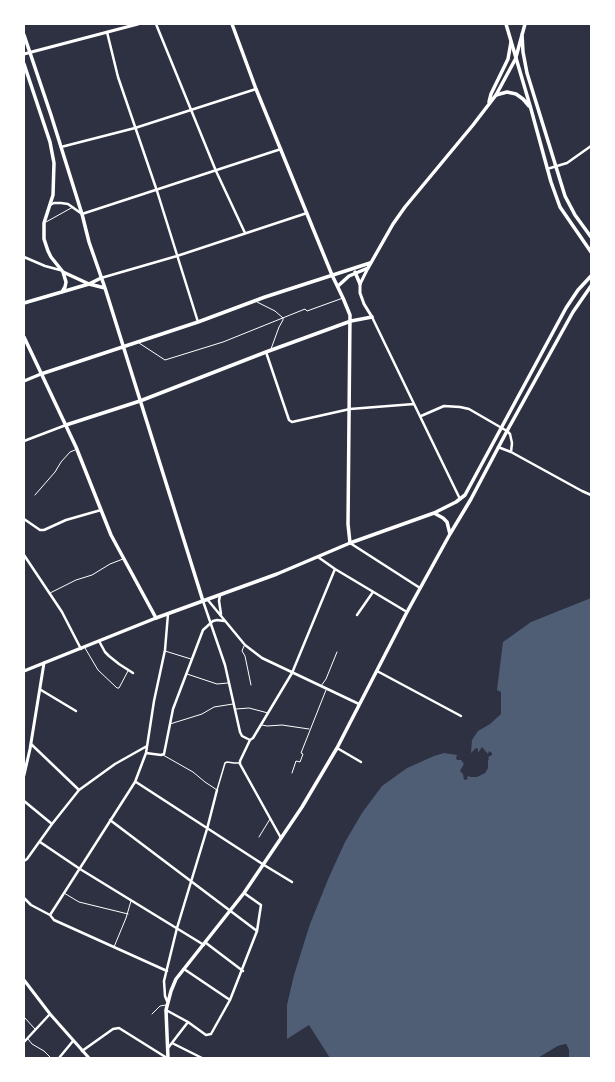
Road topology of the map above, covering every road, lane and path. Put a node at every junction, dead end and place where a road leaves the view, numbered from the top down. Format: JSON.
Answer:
{"nodes":[{"id":1,"x":138,"y":24,"type":"edge"},
{"id":2,"x":156,"y":24,"type":"edge"},
{"id":3,"x":232,"y":24,"type":"edge"},
{"id":4,"x":506,"y":24,"type":"edge"},
{"id":5,"x":525,"y":24,"type":"edge"},
{"id":6,"x":107,"y":32,"type":"junction"},
{"id":7,"x":522,"y":34,"type":"junction"},
{"id":8,"x":24,"y":35,"type":"edge"},
{"id":9,"x":511,"y":41,"type":"junction"},
{"id":10,"x":24,"y":54,"type":"edge"},
{"id":11,"x":30,"y":54,"type":"junction"},
{"id":12,"x":516,"y":58,"type":"junction"},
{"id":13,"x":24,"y":64,"type":"edge"},
{"id":14,"x":256,"y":89,"type":"junction"},
{"id":15,"x":496,"y":95,"type":"junction"},
{"id":16,"x":489,"y":103,"type":"junction"},
{"id":17,"x":531,"y":109,"type":"junction"},
{"id":18,"x":192,"y":111,"type":"junction"},
{"id":19,"x":135,"y":128,"type":"junction"},
{"id":20,"x":591,"y":146,"type":"edge"},
{"id":21,"x":60,"y":147,"type":"junction"},
{"id":22,"x":281,"y":149,"type":"junction"},
{"id":23,"x":557,"y":167,"type":"junction"},
{"id":24,"x":547,"y":169,"type":"junction"},
{"id":25,"x":216,"y":171,"type":"junction"},
{"id":26,"x":157,"y":191,"type":"junction"},
{"id":27,"x":49,"y":206,"type":"junction"},
{"id":28,"x":73,"y":207,"type":"junction"},
{"id":29,"x":307,"y":213,"type":"junction"},
{"id":30,"x":82,"y":214,"type":"junction"},
{"id":31,"x":44,"y":223,"type":"junction"},
{"id":32,"x":245,"y":233,"type":"junction"},
{"id":33,"x":591,"y":236,"type":"edge"},
{"id":34,"x":591,"y":252,"type":"edge"},
{"id":35,"x":177,"y":256,"type":"junction"},
{"id":36,"x":24,"y":257,"type":"edge"},
{"id":37,"x":370,"y":263,"type":"junction"},
{"id":38,"x":368,"y":268,"type":"junction"},
{"id":39,"x":62,"y":271,"type":"junction"},
{"id":40,"x":355,"y":272,"type":"junction"},
{"id":41,"x":332,"y":275,"type":"junction"},
{"id":42,"x":591,"y":276,"type":"edge"},
{"id":43,"x":101,"y":278,"type":"junction"},
{"id":44,"x":89,"y":284,"type":"junction"},
{"id":45,"x":360,"y":284,"type":"junction"},
{"id":46,"x":338,"y":286,"type":"junction"},
{"id":47,"x":591,"y":286,"type":"edge"},
{"id":48,"x":105,"y":288,"type":"junction"},
{"id":49,"x":61,"y":292,"type":"junction"},
{"id":50,"x":344,"y":298,"type":"junction"},
{"id":51,"x":255,"y":301,"type":"junction"},
{"id":52,"x":24,"y":304,"type":"edge"},
{"id":53,"x":372,"y":317,"type":"junction"},
{"id":54,"x":283,"y":318,"type":"junction"},
{"id":55,"x":350,"y":321,"type":"junction"},
{"id":56,"x":198,"y":322,"type":"junction"},
{"id":57,"x":24,"y":337,"type":"edge"},
{"id":58,"x":137,"y":342,"type":"junction"},
{"id":59,"x":123,"y":347,"type":"junction"},
{"id":60,"x":271,"y":350,"type":"junction"},
{"id":61,"x":266,"y":352,"type":"junction"},
{"id":62,"x":42,"y":374,"type":"junction"},
{"id":63,"x":24,"y":381,"type":"edge"},
{"id":64,"x":140,"y":401,"type":"junction"},
{"id":65,"x":414,"y":404,"type":"junction"},
{"id":66,"x":350,"y":409,"type":"junction"},
{"id":67,"x":421,"y":416,"type":"junction"},
{"id":68,"x":66,"y":425,"type":"junction"},
{"id":69,"x":501,"y":428,"type":"junction"},
{"id":70,"x":507,"y":431,"type":"junction"},
{"id":71,"x":24,"y":441,"type":"edge"},
{"id":72,"x":498,"y":447,"type":"junction"},
{"id":73,"x":77,"y":449,"type":"junction"},
{"id":74,"x":511,"y":452,"type":"junction"},
{"id":75,"x":35,"y":495,"type":"dead end"},
{"id":76,"x":465,"y":495,"type":"junction"},
{"id":77,"x":591,"y":495,"type":"edge"},
{"id":78,"x":471,"y":498,"type":"junction"},
{"id":79,"x":460,"y":499,"type":"junction"},
{"id":80,"x":101,"y":510,"type":"junction"},
{"id":81,"x":434,"y":513,"type":"junction"},
{"id":82,"x":24,"y":520,"type":"edge"},
{"id":83,"x":450,"y":534,"type":"junction"},
{"id":84,"x":350,"y":543,"type":"junction"},
{"id":85,"x":24,"y":555,"type":"edge"},
{"id":86,"x":318,"y":557,"type":"junction"},
{"id":87,"x":123,"y":559,"type":"junction"},
{"id":88,"x":335,"y":569,"type":"junction"},
{"id":89,"x":421,"y":588,"type":"junction"},
{"id":90,"x":373,"y":592,"type":"junction"},
{"id":91,"x":50,"y":593,"type":"junction"},
{"id":92,"x":220,"y":594,"type":"junction"},
{"id":93,"x":205,"y":600,"type":"junction"},
{"id":94,"x":407,"y":612,"type":"junction"},
{"id":95,"x":168,"y":614,"type":"junction"},
{"id":96,"x":221,"y":615,"type":"junction"},
{"id":97,"x":357,"y":615,"type":"dead end"},
{"id":98,"x":156,"y":618,"type":"junction"},
{"id":99,"x":224,"y":621,"type":"junction"},
{"id":100,"x":211,"y":622,"type":"junction"},
{"id":101,"x":99,"y":641,"type":"junction"},
{"id":102,"x":245,"y":645,"type":"junction"},
{"id":103,"x":83,"y":648,"type":"junction"},
{"id":104,"x":165,"y":650,"type":"junction"},
{"id":105,"x":337,"y":652,"type":"dead end"},
{"id":106,"x":192,"y":660,"type":"junction"},
{"id":107,"x":44,"y":663,"type":"junction"},
{"id":108,"x":128,"y":670,"type":"junction"},
{"id":109,"x":24,"y":671,"type":"edge"},
{"id":110,"x":376,"y":671,"type":"junction"},
{"id":111,"x":133,"y":673,"type":"dead end"},
{"id":112,"x":292,"y":673,"type":"junction"},
{"id":113,"x":186,"y":674,"type":"junction"},
{"id":114,"x":229,"y":682,"type":"junction"},
{"id":115,"x":251,"y":685,"type":"dead end"},
{"id":116,"x":320,"y":686,"type":"junction"},
{"id":117,"x":326,"y":689,"type":"junction"},
{"id":118,"x":41,"y":690,"type":"junction"},
{"id":119,"x":234,"y":704,"type":"junction"},
{"id":120,"x":359,"y":704,"type":"junction"},
{"id":121,"x":235,"y":709,"type":"junction"},
{"id":122,"x":76,"y":711,"type":"dead end"},
{"id":123,"x":268,"y":713,"type":"junction"},
{"id":124,"x":461,"y":716,"type":"dead end"},
{"id":125,"x":170,"y":724,"type":"junction"},
{"id":126,"x":261,"y":724,"type":"junction"},
{"id":127,"x":310,"y":730,"type":"junction"},
{"id":128,"x":250,"y":740,"type":"junction"},
{"id":129,"x":31,"y":744,"type":"junction"},
{"id":130,"x":147,"y":746,"type":"junction"},
{"id":131,"x":337,"y":748,"type":"junction"},
{"id":132,"x":146,"y":753,"type":"junction"},
{"id":133,"x":163,"y":755,"type":"junction"},
{"id":134,"x":240,"y":762,"type":"junction"},
{"id":135,"x":361,"y":762,"type":"dead end"},
{"id":136,"x":292,"y":773,"type":"dead end"},
{"id":137,"x":24,"y":775,"type":"edge"},
{"id":138,"x":135,"y":782,"type":"junction"},
{"id":139,"x":79,"y":790,"type":"junction"},
{"id":140,"x":217,"y":790,"type":"junction"},
{"id":141,"x":24,"y":801,"type":"edge"},
{"id":142,"x":270,"y":819,"type":"junction"},
{"id":143,"x":110,"y":820,"type":"junction"},
{"id":144,"x":52,"y":824,"type":"junction"},
{"id":145,"x":207,"y":829,"type":"junction"},
{"id":146,"x":259,"y":837,"type":"dead end"},
{"id":147,"x":281,"y":838,"type":"junction"},
{"id":148,"x":40,"y":842,"type":"junction"},
{"id":149,"x":24,"y":861,"type":"edge"},
{"id":150,"x":264,"y":865,"type":"junction"},
{"id":151,"x":80,"y":869,"type":"junction"},
{"id":152,"x":192,"y":880,"type":"junction"},
{"id":153,"x":292,"y":882,"type":"dead end"},
{"id":154,"x":64,"y":893,"type":"junction"},
{"id":155,"x":244,"y":893,"type":"junction"},
{"id":156,"x":24,"y":898,"type":"edge"},
{"id":157,"x":132,"y":901,"type":"junction"},
{"id":158,"x":231,"y":912,"type":"junction"},
{"id":159,"x":128,"y":914,"type":"junction"},
{"id":160,"x":50,"y":915,"type":"junction"},
{"id":161,"x":177,"y":928,"type":"junction"},
{"id":162,"x":257,"y":931,"type":"junction"},
{"id":163,"x":205,"y":944,"type":"junction"},
{"id":164,"x":114,"y":947,"type":"junction"},
{"id":165,"x":184,"y":969,"type":"junction"},
{"id":166,"x":167,"y":971,"type":"junction"},
{"id":167,"x":243,"y":971,"type":"junction"},
{"id":168,"x":24,"y":981,"type":"edge"},
{"id":169,"x":230,"y":1000,"type":"junction"},
{"id":170,"x":167,"y":1003,"type":"junction"},
{"id":171,"x":166,"y":1010,"type":"junction"},
{"id":172,"x":50,"y":1014,"type":"junction"},
{"id":173,"x":152,"y":1014,"type":"dead end"},
{"id":174,"x":24,"y":1017,"type":"edge"},
{"id":175,"x":188,"y":1022,"type":"junction"},
{"id":176,"x":35,"y":1030,"type":"junction"},
{"id":177,"x":24,"y":1036,"type":"edge"},
{"id":178,"x":27,"y":1038,"type":"junction"},
{"id":179,"x":73,"y":1041,"type":"junction"},
{"id":180,"x":24,"y":1042,"type":"edge"},
{"id":181,"x":172,"y":1043,"type":"junction"},
{"id":182,"x":168,"y":1048,"type":"junction"},
{"id":183,"x":82,"y":1051,"type":"junction"},
{"id":184,"x":51,"y":1058,"type":"edge"},
{"id":185,"x":59,"y":1058,"type":"edge"},
{"id":186,"x":89,"y":1058,"type":"edge"},
{"id":187,"x":168,"y":1058,"type":"edge"},
{"id":188,"x":202,"y":1058,"type":"edge"}],
"edges":[{"from":1,"to":6,"type":"street"},
{"from":2,"to":18,"type":"street"},
{"from":3,"to":14,"type":"main road"},
{"from":4,"to":9,"type":"main road"},
{"from":5,"to":7,"type":"main road"},
{"from":6,"to":11,"type":"street"},
{"from":6,"to":19,"type":"street"},
{"from":7,"to":12,"type":"main road"},
{"from":7,"to":23,"type":"main road"},
{"from":8,"to":11,"type":"main road"},
{"from":9,"to":12,"type":"main road"},
{"from":9,"to":16,"type":"main road"},
{"from":10,"to":11,"type":"street"},
{"from":11,"to":21,"type":"main road"},
{"from":12,"to":15,"type":"main road"},
{"from":12,"to":17,"type":"main road"},
{"from":13,"to":27,"type":"main road"},
{"from":14,"to":18,"type":"street"},
{"from":14,"to":22,"type":"main road"},
{"from":15,"to":16,"type":"main road"},
{"from":15,"to":17,"type":"main road"},
{"from":16,"to":37,"type":"main road"},
{"from":17,"to":24,"type":"main road"},
{"from":18,"to":19,"type":"street"},
{"from":18,"to":25,"type":"street"},
{"from":19,"to":21,"type":"street"},
{"from":19,"to":26,"type":"street"},
{"from":20,"to":23,"type":"street"},
{"from":21,"to":30,"type":"main road"},
{"from":22,"to":25,"type":"street"},
{"from":22,"to":29,"type":"main road"},
{"from":23,"to":24,"type":"street"},
{"from":23,"to":33,"type":"main road"},
{"from":24,"to":34,"type":"main road"},
{"from":25,"to":26,"type":"street"},
{"from":25,"to":32,"type":"street"},
{"from":26,"to":30,"type":"street"},
{"from":26,"to":35,"type":"street"},
{"from":27,"to":28,"type":"street"},
{"from":27,"to":31,"type":"main road"},
{"from":28,"to":30,"type":"street"},
{"from":28,"to":31,"type":"lane"},
{"from":29,"to":32,"type":"street"},
{"from":29,"to":41,"type":"main road"},
{"from":30,"to":43,"type":"main road"},
{"from":31,"to":39,"type":"main road"},
{"from":32,"to":35,"type":"street"},
{"from":35,"to":43,"type":"street"},
{"from":35,"to":56,"type":"street"},
{"from":36,"to":39,"type":"street"},
{"from":37,"to":38,"type":"main road"},
{"from":37,"to":41,"type":"main road"},
{"from":38,"to":40,"type":"main road"},
{"from":38,"to":45,"type":"street"},
{"from":39,"to":44,"type":"main road"},
{"from":39,"to":49,"type":"main road"},
{"from":40,"to":45,"type":"main road"},
{"from":40,"to":46,"type":"main road"},
{"from":41,"to":46,"type":"main road"},
{"from":41,"to":51,"type":"main road"},
{"from":42,"to":69,"type":"main road"},
{"from":43,"to":44,"type":"main road"},
{"from":43,"to":48,"type":"main road"},
{"from":44,"to":48,"type":"main road"},
{"from":44,"to":49,"type":"main road"},
{"from":45,"to":53,"type":"street"},
{"from":46,"to":50,"type":"main road"},
{"from":47,"to":70,"type":"main road"},
{"from":48,"to":59,"type":"main road"},
{"from":49,"to":52,"type":"main road"},
{"from":50,"to":54,"type":"lane"},
{"from":50,"to":55,"type":"main road"},
{"from":51,"to":54,"type":"lane"},
{"from":51,"to":56,"type":"main road"},
{"from":53,"to":55,"type":"main road"},
{"from":53,"to":65,"type":"street"},
{"from":54,"to":58,"type":"lane"},
{"from":54,"to":60,"type":"lane"},
{"from":55,"to":60,"type":"main road"},
{"from":55,"to":66,"type":"main road"},
{"from":56,"to":58,"type":"main road"},
{"from":57,"to":62,"type":"main road"},
{"from":58,"to":59,"type":"main road"},
{"from":59,"to":62,"type":"main road"},
{"from":59,"to":64,"type":"main road"},
{"from":60,"to":61,"type":"main road"},
{"from":61,"to":64,"type":"main road"},
{"from":61,"to":66,"type":"street"},
{"from":62,"to":63,"type":"street"},
{"from":62,"to":68,"type":"main road"},
{"from":64,"to":68,"type":"main road"},
{"from":64,"to":93,"type":"main road"},
{"from":65,"to":66,"type":"street"},
{"from":65,"to":67,"type":"street"},
{"from":66,"to":84,"type":"main road"},
{"from":67,"to":69,"type":"street"},
{"from":67,"to":79,"type":"street"},
{"from":68,"to":71,"type":"street"},
{"from":68,"to":73,"type":"main road"},
{"from":69,"to":70,"type":"street"},
{"from":69,"to":76,"type":"main road"},
{"from":70,"to":72,"type":"main road"},
{"from":70,"to":74,"type":"street"},
{"from":72,"to":74,"type":"street"},
{"from":72,"to":78,"type":"main road"},
{"from":73,"to":75,"type":"lane"},
{"from":73,"to":80,"type":"main road"},
{"from":74,"to":77,"type":"street"},
{"from":76,"to":78,"type":"main road"},
{"from":76,"to":79,"type":"main road"},
{"from":78,"to":83,"type":"main road"},
{"from":79,"to":81,"type":"main road"},
{"from":80,"to":82,"type":"street"},
{"from":80,"to":87,"type":"main road"},
{"from":81,"to":83,"type":"main road"},
{"from":81,"to":84,"type":"main road"},
{"from":83,"to":89,"type":"main road"},
{"from":84,"to":86,"type":"main road"},
{"from":84,"to":89,"type":"street"},
{"from":85,"to":91,"type":"street"},
{"from":86,"to":88,"type":"street"},
{"from":86,"to":92,"type":"main road"},
{"from":87,"to":91,"type":"lane"},
{"from":87,"to":98,"type":"main road"},
{"from":88,"to":90,"type":"street"},
{"from":88,"to":112,"type":"street"},
{"from":89,"to":94,"type":"main road"},
{"from":90,"to":94,"type":"street"},
{"from":90,"to":97,"type":"street"},
{"from":91,"to":103,"type":"street"},
{"from":92,"to":93,"type":"main road"},
{"from":92,"to":96,"type":"street"},
{"from":93,"to":95,"type":"main road"},
{"from":93,"to":96,"type":"street"},
{"from":93,"to":100,"type":"street"},
{"from":94,"to":110,"type":"main road"},
{"from":95,"to":98,"type":"main road"},
{"from":95,"to":104,"type":"street"},
{"from":96,"to":99,"type":"street"},
{"from":98,"to":101,"type":"main road"},
{"from":99,"to":100,"type":"street"},
{"from":99,"to":102,"type":"street"},
{"from":100,"to":106,"type":"street"},
{"from":100,"to":114,"type":"street"},
{"from":101,"to":103,"type":"main road"},
{"from":101,"to":108,"type":"street"},
{"from":102,"to":112,"type":"street"},
{"from":102,"to":115,"type":"lane"},
{"from":103,"to":107,"type":"main road"},
{"from":103,"to":108,"type":"lane"},
{"from":104,"to":106,"type":"lane"},
{"from":104,"to":130,"type":"street"},
{"from":105,"to":116,"type":"lane"},
{"from":106,"to":113,"type":"street"},
{"from":107,"to":109,"type":"main road"},
{"from":107,"to":118,"type":"street"},
{"from":108,"to":111,"type":"street"},
{"from":110,"to":120,"type":"main road"},
{"from":110,"to":124,"type":"street"},
{"from":112,"to":116,"type":"street"},
{"from":112,"to":123,"type":"street"},
{"from":113,"to":114,"type":"lane"},
{"from":113,"to":125,"type":"street"},
{"from":114,"to":119,"type":"street"},
{"from":116,"to":117,"type":"street"},
{"from":117,"to":120,"type":"street"},
{"from":117,"to":127,"type":"lane"},
{"from":118,"to":122,"type":"street"},
{"from":118,"to":129,"type":"street"},
{"from":119,"to":121,"type":"street"},
{"from":119,"to":125,"type":"lane"},
{"from":120,"to":131,"type":"main road"},
{"from":121,"to":123,"type":"lane"},
{"from":121,"to":128,"type":"street"},
{"from":123,"to":126,"type":"street"},
{"from":125,"to":133,"type":"street"},
{"from":126,"to":127,"type":"lane"},
{"from":126,"to":128,"type":"street"},
{"from":127,"to":136,"type":"lane"},
{"from":128,"to":134,"type":"street"},
{"from":129,"to":137,"type":"street"},
{"from":129,"to":139,"type":"street"},
{"from":130,"to":132,"type":"street"},
{"from":130,"to":139,"type":"street"},
{"from":131,"to":135,"type":"street"},
{"from":131,"to":147,"type":"main road"},
{"from":132,"to":133,"type":"street"},
{"from":132,"to":138,"type":"street"},
{"from":133,"to":140,"type":"lane"},
{"from":134,"to":140,"type":"street"},
{"from":134,"to":142,"type":"street"},
{"from":138,"to":143,"type":"street"},
{"from":138,"to":145,"type":"street"},
{"from":139,"to":144,"type":"street"},
{"from":140,"to":145,"type":"street"},
{"from":141,"to":144,"type":"street"},
{"from":142,"to":146,"type":"lane"},
{"from":142,"to":147,"type":"street"},
{"from":143,"to":151,"type":"street"},
{"from":143,"to":152,"type":"street"},
{"from":144,"to":148,"type":"street"},
{"from":145,"to":150,"type":"street"},
{"from":145,"to":152,"type":"street"},
{"from":147,"to":150,"type":"main road"},
{"from":148,"to":149,"type":"street"},
{"from":148,"to":151,"type":"street"},
{"from":150,"to":153,"type":"street"},
{"from":150,"to":155,"type":"main road"},
{"from":151,"to":154,"type":"street"},
{"from":151,"to":157,"type":"street"},
{"from":152,"to":158,"type":"street"},
{"from":152,"to":161,"type":"street"},
{"from":154,"to":159,"type":"lane"},
{"from":154,"to":160,"type":"street"},
{"from":155,"to":158,"type":"main road"},
{"from":155,"to":162,"type":"street"},
{"from":156,"to":160,"type":"street"},
{"from":157,"to":159,"type":"lane"},
{"from":157,"to":161,"type":"street"},
{"from":158,"to":162,"type":"street"},
{"from":158,"to":163,"type":"main road"},
{"from":159,"to":164,"type":"lane"},
{"from":160,"to":164,"type":"street"},
{"from":161,"to":163,"type":"street"},
{"from":161,"to":166,"type":"street"},
{"from":162,"to":167,"type":"street"},
{"from":163,"to":165,"type":"main road"},
{"from":163,"to":167,"type":"street"},
{"from":164,"to":166,"type":"street"},
{"from":165,"to":169,"type":"street"},
{"from":165,"to":170,"type":"main road"},
{"from":166,"to":170,"type":"street"},
{"from":167,"to":169,"type":"street"},
{"from":168,"to":172,"type":"street"},
{"from":169,"to":175,"type":"street"},
{"from":170,"to":171,"type":"main road"},
{"from":170,"to":173,"type":"lane"},
{"from":171,"to":175,"type":"street"},
{"from":171,"to":182,"type":"main road"},
{"from":172,"to":176,"type":"street"},
{"from":172,"to":179,"type":"street"},
{"from":174,"to":176,"type":"lane"},
{"from":175,"to":181,"type":"street"},
{"from":176,"to":178,"type":"street"},
{"from":177,"to":178,"type":"lane"},
{"from":178,"to":180,"type":"street"},
{"from":178,"to":184,"type":"lane"},
{"from":179,"to":183,"type":"street"},
{"from":179,"to":185,"type":"street"},
{"from":181,"to":182,"type":"street"},
{"from":181,"to":188,"type":"street"},
{"from":182,"to":187,"type":"main road"},
{"from":183,"to":186,"type":"street"},
{"from":183,"to":187,"type":"street"}]}
